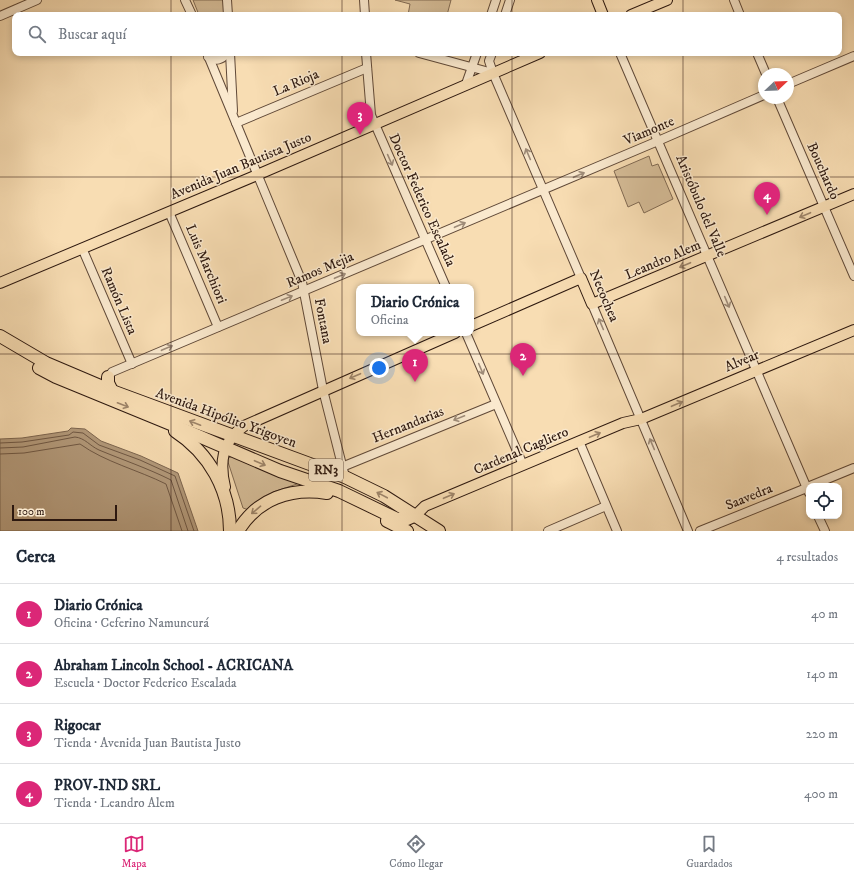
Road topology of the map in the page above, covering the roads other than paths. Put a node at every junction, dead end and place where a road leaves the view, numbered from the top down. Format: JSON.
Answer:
{"nodes":[{"id":1,"x":37,"y":0,"type":"edge"},
{"id":2,"x":186,"y":0,"type":"edge"},
{"id":3,"x":227,"y":0,"type":"edge"},
{"id":4,"x":364,"y":0,"type":"edge"},
{"id":5,"x":496,"y":0,"type":"edge"},
{"id":6,"x":510,"y":0,"type":"edge"},
{"id":7,"x":597,"y":0,"type":"edge"},
{"id":8,"x":667,"y":0,"type":"edge"},
{"id":9,"x":734,"y":0,"type":"edge"},
{"id":10,"x":191,"y":12,"type":"edge"},
{"id":11,"x":228,"y":12,"type":"edge"},
{"id":12,"x":365,"y":12,"type":"edge"},
{"id":13,"x":491,"y":12,"type":"edge"},
{"id":14,"x":506,"y":12,"type":"edge"},
{"id":15,"x":602,"y":12,"type":"edge"},
{"id":16,"x":638,"y":12,"type":"edge"},
{"id":17,"x":739,"y":12,"type":"edge"},
{"id":18,"x":0,"y":16,"type":"edge"},
{"id":19,"x":208,"y":56,"type":"edge"},
{"id":20,"x":209,"y":56,"type":"edge"},
{"id":21,"x":224,"y":56,"type":"edge"},
{"id":22,"x":229,"y":56,"type":"edge"},
{"id":23,"x":366,"y":56,"type":"edge"},
{"id":24,"x":430,"y":56,"type":"edge"},
{"id":25,"x":476,"y":56,"type":"edge"},
{"id":26,"x":491,"y":56,"type":"edge"},
{"id":27,"x":533,"y":56,"type":"edge"},
{"id":28,"x":621,"y":56,"type":"edge"},
{"id":29,"x":758,"y":56,"type":"edge"},
{"id":30,"x":854,"y":56,"type":"edge"},
{"id":31,"x":472,"y":67,"type":"junction"},
{"id":32,"x":367,"y":68,"type":"junction"},
{"id":33,"x":763,"y":68,"type":"edge"},
{"id":34,"x":493,"y":73,"type":"junction"},
{"id":35,"x":794,"y":81,"type":"edge"},
{"id":36,"x":466,"y":84,"type":"junction"},
{"id":37,"x":758,"y":98,"type":"edge"},
{"id":38,"x":780,"y":104,"type":"edge"},
{"id":39,"x":235,"y":120,"type":"junction"},
{"id":40,"x":374,"y":124,"type":"junction"},
{"id":41,"x":658,"y":142,"type":"junction"},
{"id":42,"x":257,"y":175,"type":"junction"},
{"id":43,"x":544,"y":190,"type":"junction"},
{"id":44,"x":854,"y":194,"type":"edge"},
{"id":45,"x":824,"y":207,"type":"junction"},
{"id":46,"x":169,"y":212,"type":"junction"},
{"id":47,"x":425,"y":240,"type":"junction"},
{"id":48,"x":82,"y":248,"type":"junction"},
{"id":49,"x":708,"y":256,"type":"junction"},
{"id":50,"x":854,"y":276,"type":"edge"},
{"id":51,"x":581,"y":278,"type":"junction"},
{"id":52,"x":0,"y":283,"type":"edge"},
{"id":53,"x":445,"y":284,"type":"edge"},
{"id":54,"x":304,"y":291,"type":"junction"},
{"id":55,"x":592,"y":304,"type":"junction"},
{"id":56,"x":474,"y":325,"type":"edge"},
{"id":57,"x":218,"y":327,"type":"junction"},
{"id":58,"x":854,"y":330,"type":"edge"},
{"id":59,"x":0,"y":336,"type":"edge"},
{"id":60,"x":448,"y":336,"type":"edge"},
{"id":61,"x":467,"y":336,"type":"edge"},
{"id":62,"x":0,"y":346,"type":"edge"},
{"id":63,"x":132,"y":364,"type":"junction"},
{"id":64,"x":757,"y":370,"type":"junction"},
{"id":65,"x":108,"y":377,"type":"joint"},
{"id":66,"x":324,"y":390,"type":"junction"},
{"id":67,"x":112,"y":391,"type":"junction"},
{"id":68,"x":496,"y":404,"type":"junction"},
{"id":69,"x":139,"y":411,"type":"junction"},
{"id":70,"x":641,"y":419,"type":"junction"},
{"id":71,"x":232,"y":436,"type":"junction"},
{"id":72,"x":579,"y":442,"type":"junction"},
{"id":73,"x":224,"y":447,"type":"junction"},
{"id":74,"x":523,"y":465,"type":"junction"},
{"id":75,"x":854,"y":468,"type":"edge"},
{"id":76,"x":344,"y":472,"type":"junction"},
{"id":77,"x":807,"y":483,"type":"edge"},
{"id":78,"x":820,"y":483,"type":"edge"},
{"id":79,"x":806,"y":489,"type":"edge"},
{"id":80,"x":606,"y":506,"type":"junction"},
{"id":81,"x":416,"y":515,"type":"junction"},
{"id":82,"x":819,"y":519,"type":"edge"},
{"id":83,"x":230,"y":526,"type":"edge"},
{"id":84,"x":238,"y":531,"type":"edge"},
{"id":85,"x":407,"y":531,"type":"edge"},
{"id":86,"x":439,"y":531,"type":"edge"},
{"id":87,"x":548,"y":531,"type":"edge"},
{"id":88,"x":617,"y":531,"type":"edge"},
{"id":89,"x":688,"y":531,"type":"edge"},
{"id":90,"x":700,"y":531,"type":"edge"},
{"id":91,"x":824,"y":531,"type":"edge"}],
"edges":[{"from":1,"to":18,"type":"street"},
{"from":2,"to":10,"type":"street"},
{"from":3,"to":11,"type":"street"},
{"from":4,"to":12,"type":"street"},
{"from":5,"to":13,"type":"street"},
{"from":6,"to":14,"type":"street"},
{"from":7,"to":15,"type":"main road"},
{"from":8,"to":16,"type":"main road"},
{"from":9,"to":17,"type":"street"},
{"from":19,"to":39,"type":"street","name":"Fontana"},
{"from":20,"to":21,"type":"street"},
{"from":22,"to":39,"type":"street"},
{"from":23,"to":32,"type":"street","name":"Doctor Federico Escalada"},
{"from":24,"to":31,"type":"street"},
{"from":25,"to":31,"type":"street"},
{"from":26,"to":34,"type":"street","name":"Necochea"},
{"from":27,"to":34,"type":"main road","name":"Avenida Juan Bautista Justo"},
{"from":28,"to":41,"type":"street","name":"Aristóbulo del Valle"},
{"from":29,"to":33,"type":"street"},
{"from":30,"to":35,"type":"street"},
{"from":31,"to":34,"type":"street"},
{"from":31,"to":36,"type":"street"},
{"from":32,"to":39,"type":"street","name":"La Rioja"},
{"from":32,"to":40,"type":"street","name":"Doctor Federico Escalada"},
{"from":34,"to":36,"type":"main road","name":"Avenida Juan Bautista Justo"},
{"from":43,"to":34,"type":"street","name":"Necochea","one_way":true},
{"from":36,"to":40,"type":"main road","name":"Avenida Juan Bautista Justo"},
{"from":37,"to":41,"type":"street","name":"Viamonte"},
{"from":38,"to":45,"type":"street","name":"Bouchardo"},
{"from":39,"to":42,"type":"street","name":"Fontana"},
{"from":40,"to":42,"type":"main road","name":"Avenida Juan Bautista Justo"},
{"from":40,"to":47,"type":"street","name":"Doctor Federico Escalada","one_way":true},
{"from":43,"to":41,"type":"street","name":"Viamonte","one_way":true},
{"from":41,"to":49,"type":"street","name":"Aristóbulo del Valle"},
{"from":42,"to":46,"type":"main road","name":"Avenida Juan Bautista Justo"},
{"from":42,"to":54,"type":"street","name":"Fontana"},
{"from":47,"to":43,"type":"street","name":"Ramos Mejia","one_way":true},
{"from":43,"to":51,"type":"street","name":"Necochea"},
{"from":44,"to":45,"type":"main road","name":"Leandro Alem"},
{"from":45,"to":49,"type":"main road","name":"Leandro Alem","one_way":true},
{"from":45,"to":50,"type":"street","name":"Bouchardo"},
{"from":46,"to":48,"type":"main road","name":"Avenida Juan Bautista Justo"},
{"from":46,"to":57,"type":"street","name":"Luis Marchiori"},
{"from":47,"to":53,"type":"street","name":"Doctor Federico Escalada"},
{"from":54,"to":47,"type":"street","name":"Ramos Mejia","one_way":true},
{"from":48,"to":52,"type":"main road","name":"Avenida Juan Bautista Justo"},
{"from":48,"to":63,"type":"street","name":"Ramón Lista"},
{"from":49,"to":55,"type":"main road","name":"Leandro Alem","one_way":true},
{"from":49,"to":64,"type":"street","name":"Aristóbulo del Valle","one_way":true},
{"from":51,"to":55,"type":"main road","name":"Necochea"},
{"from":51,"to":56,"type":"main road"},
{"from":57,"to":54,"type":"street","name":"Ramos Mejia","one_way":true},
{"from":54,"to":66,"type":"street","name":"Fontana"},
{"from":70,"to":55,"type":"street","name":"Necochea","one_way":true},
{"from":63,"to":57,"type":"street","name":"Ramos Mejia","one_way":true},
{"from":58,"to":64,"type":"main road","name":"Alvear"},
{"from":59,"to":67,"type":"highway","name":"Avenida Hipólito Yrigoyen","number":"RN3"},
{"from":60,"to":66,"type":"main road","one_way":true},
{"from":61,"to":68,"type":"street","one_way":true},
{"from":62,"to":69,"type":"highway","name":"Avenida Hipólito Yrigoyen","one_way":true},
{"from":63,"to":65,"type":"street","name":"Ramos Mejia"},
{"from":70,"to":64,"type":"main road","name":"Alvear","one_way":true},
{"from":64,"to":77,"type":"street","name":"Aristóbulo del Valle"},
{"from":65,"to":67,"type":"highway"},
{"from":66,"to":71,"type":"main road"},
{"from":66,"to":76,"type":"street","name":"Fontana"},
{"from":71,"to":67,"type":"highway","name":"Avenida Hipólito Yrigoyen","number":"RN3","one_way":true},
{"from":68,"to":74,"type":"street"},
{"from":68,"to":76,"type":"street","name":"Hernandarias","one_way":true},
{"from":69,"to":73,"type":"highway"},
{"from":69,"to":83,"type":"highway"},
{"from":72,"to":70,"type":"main road","name":"Cardenal Cagliero","one_way":true},
{"from":89,"to":70,"type":"street","name":"Necochea","one_way":true},
{"from":71,"to":73,"type":"main road"},
{"from":71,"to":76,"type":"highway","name":"Avenida Hipólito Yrigoyen","number":"RN3"},
{"from":72,"to":74,"type":"main road","name":"Cardenal Cagliero"},
{"from":72,"to":80,"type":"street"},
{"from":73,"to":81,"type":"highway","one_way":true},
{"from":73,"to":83,"type":"main road"},
{"from":81,"to":74,"type":"main road","name":"Cardenal Cagliero","one_way":true},
{"from":75,"to":78,"type":"street","name":"Saavedra"},
{"from":81,"to":76,"type":"highway","name":"Avenida Hipólito Yrigoyen","number":"RN3","one_way":true},
{"from":79,"to":90,"type":"street","name":"Saavedra"},
{"from":80,"to":87,"type":"street"},
{"from":80,"to":88,"type":"street"},
{"from":81,"to":86,"type":"highway","name":"Avenida Hipólito Yrigoyen","number":"RN3"},
{"from":82,"to":91,"type":"street"},
{"from":85,"to":84,"type":"highway","one_way":true}]}
